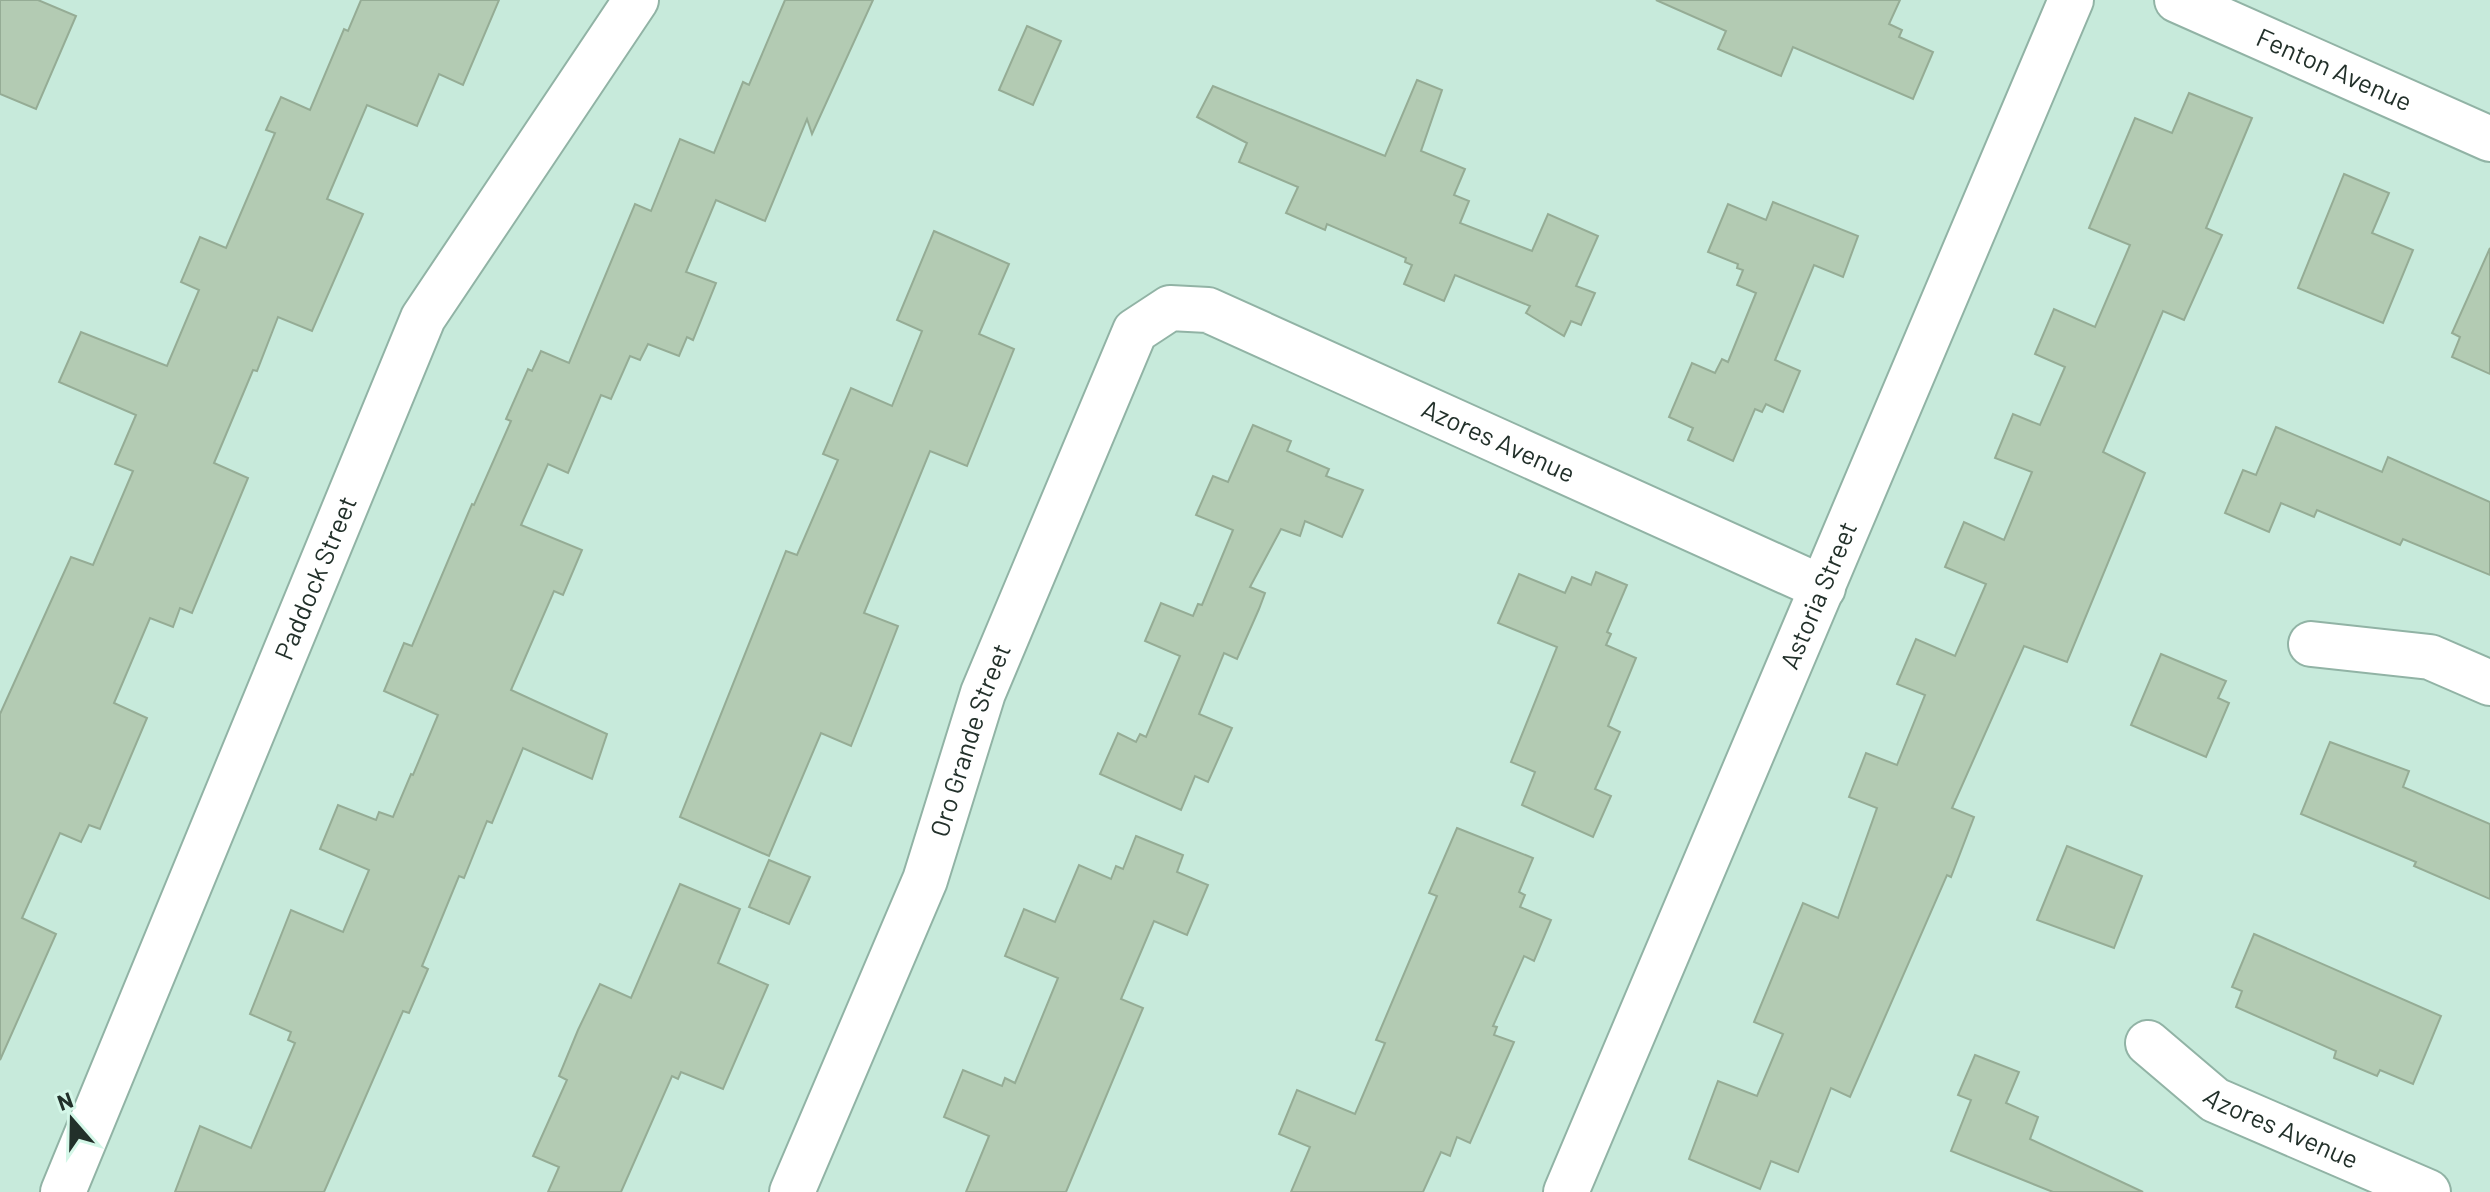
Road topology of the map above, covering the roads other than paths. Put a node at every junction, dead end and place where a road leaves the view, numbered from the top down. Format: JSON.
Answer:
{"nodes":[{"id":1,"x":636,"y":0,"type":"edge"},
{"id":2,"x":2071,"y":0,"type":"edge"},
{"id":3,"x":2177,"y":0,"type":"edge"},
{"id":4,"x":2490,"y":139,"type":"edge"},
{"id":5,"x":1170,"y":308,"type":"joint"},
{"id":6,"x":1823,"y":588,"type":"junction"},
{"id":7,"x":2311,"y":644,"type":"dead end"},
{"id":8,"x":2490,"y":683,"type":"edge"},
{"id":9,"x":2148,"y":1043,"type":"dead end"},
{"id":10,"x":63,"y":1192,"type":"edge"},
{"id":11,"x":792,"y":1192,"type":"edge"},
{"id":12,"x":1566,"y":1192,"type":"edge"},
{"id":13,"x":2428,"y":1192,"type":"edge"}],
"edges":[{"from":1,"to":10,"type":"street","name":"Paddock Street"},
{"from":2,"to":6,"type":"street","name":"Astoria Street"},
{"from":3,"to":4,"type":"street","name":"Fenton Avenue"},
{"from":5,"to":6,"type":"street","name":"Azores Avenue"},
{"from":5,"to":11,"type":"street","name":"Oro Grande Street"},
{"from":6,"to":12,"type":"street","name":"Astoria Street"},
{"from":7,"to":8,"type":"street"},
{"from":9,"to":13,"type":"street","name":"Azores Avenue"}]}
